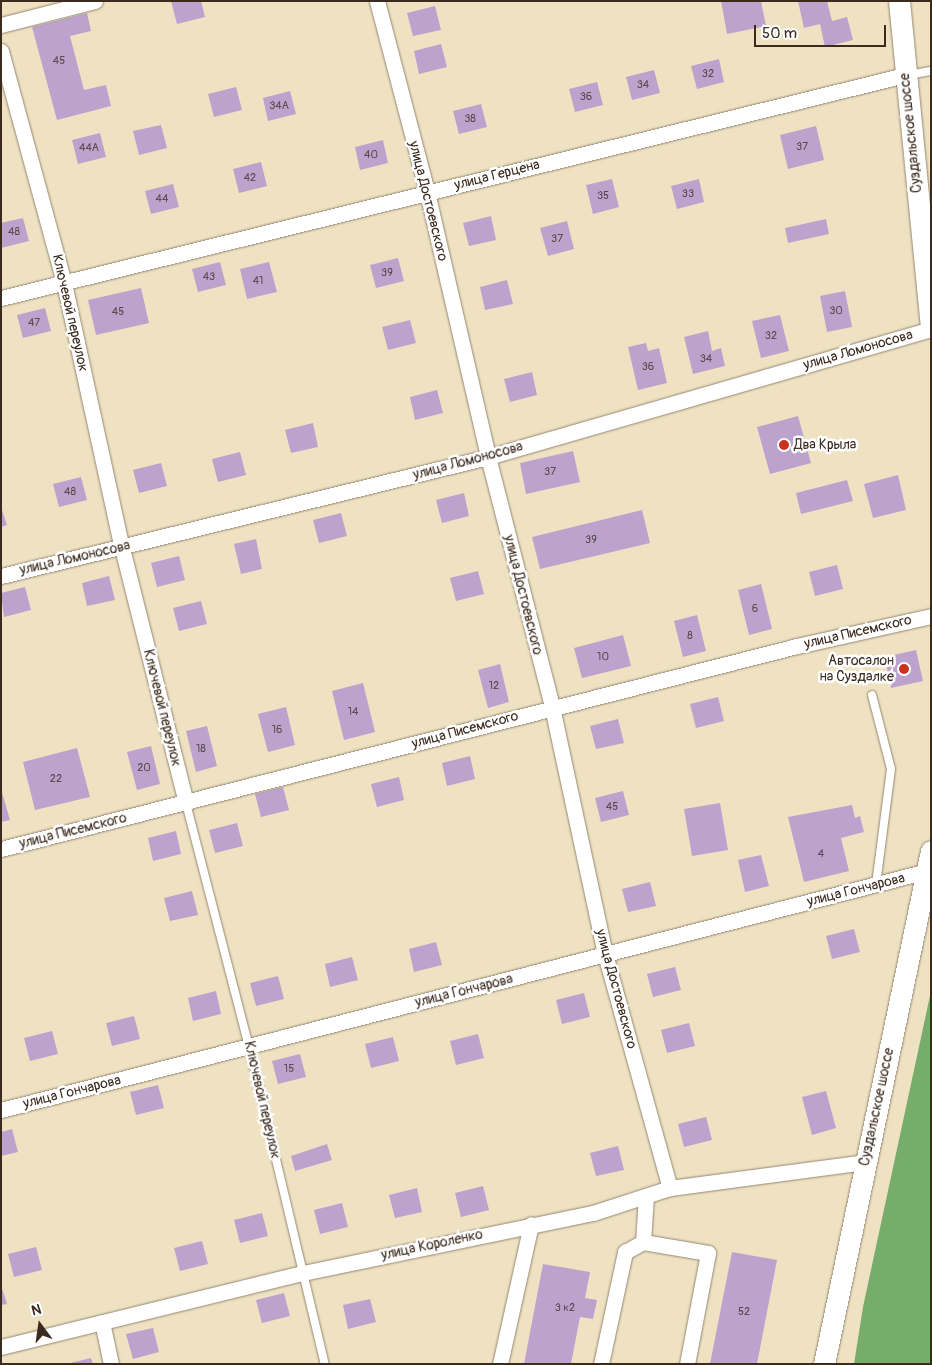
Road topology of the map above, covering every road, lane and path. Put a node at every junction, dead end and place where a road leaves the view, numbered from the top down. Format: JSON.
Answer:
{"nodes":[{"id":1,"x":95,"y":1,"type":"edge"},
{"id":2,"x":377,"y":1,"type":"edge"},
{"id":3,"x":899,"y":1,"type":"edge"},
{"id":4,"x":1,"y":25,"type":"edge"},
{"id":5,"x":1,"y":51,"type":"edge"},
{"id":6,"x":931,"y":71,"type":"edge"},
{"id":7,"x":905,"y":76,"type":"junction"},
{"id":8,"x":427,"y":192,"type":"junction"},
{"id":9,"x":64,"y":283,"type":"junction"},
{"id":10,"x":1,"y":298,"type":"edge"},
{"id":11,"x":931,"y":327,"type":"edge"},
{"id":12,"x":488,"y":457,"type":"junction"},
{"id":13,"x":122,"y":548,"type":"junction"},
{"id":14,"x":1,"y":576,"type":"edge"},
{"id":15,"x":931,"y":616,"type":"edge"},
{"id":16,"x":872,"y":695,"type":"dead end"},
{"id":17,"x":552,"y":707,"type":"junction"},
{"id":18,"x":186,"y":803,"type":"junction"},
{"id":19,"x":1,"y":848,"type":"edge"},
{"id":20,"x":929,"y":861,"type":"edge"},
{"id":21,"x":876,"y":884,"type":"junction"},
{"id":22,"x":605,"y":954,"type":"junction"},
{"id":23,"x":249,"y":1046,"type":"junction"},
{"id":24,"x":1,"y":1110,"type":"edge"},
{"id":25,"x":866,"y":1162,"type":"junction"},
{"id":26,"x":670,"y":1188,"type":"junction"},
{"id":27,"x":646,"y":1196,"type":"junction"},
{"id":28,"x":531,"y":1224,"type":"junction"},
{"id":29,"x":643,"y":1242,"type":"junction"},
{"id":30,"x":303,"y":1273,"type":"junction"},
{"id":31,"x":102,"y":1322,"type":"junction"},
{"id":32,"x":1,"y":1347,"type":"edge"},
{"id":33,"x":111,"y":1364,"type":"edge"},
{"id":34,"x":325,"y":1364,"type":"edge"},
{"id":35,"x":500,"y":1364,"type":"edge"},
{"id":36,"x":601,"y":1364,"type":"edge"},
{"id":37,"x":688,"y":1364,"type":"edge"},
{"id":38,"x":824,"y":1364,"type":"edge"}],
"edges":[{"from":1,"to":4,"type":"street"},
{"from":2,"to":8,"type":"street","name":"улица Достоевского"},
{"from":3,"to":7,"type":"main road","name":"Суздальское шоссе"},
{"from":5,"to":9,"type":"street","name":"Ключевой переулок"},
{"from":6,"to":7,"type":"lane"},
{"from":7,"to":8,"type":"street","name":"улица Герцена"},
{"from":7,"to":11,"type":"main road","name":"Суздальское шоссе"},
{"from":8,"to":9,"type":"street","name":"улица Герцена"},
{"from":8,"to":12,"type":"street","name":"улица Достоевского"},
{"from":9,"to":10,"type":"street","name":"улица Герцена"},
{"from":9,"to":13,"type":"street","name":"Ключевой переулок"},
{"from":11,"to":12,"type":"street","name":"улица Ломоносова"},
{"from":12,"to":13,"type":"street","name":"улица Ломоносова"},
{"from":12,"to":17,"type":"street","name":"улица Достоевского"},
{"from":13,"to":14,"type":"street","name":"улица Ломоносова"},
{"from":13,"to":18,"type":"street","name":"Ключевой переулок"},
{"from":15,"to":17,"type":"street","name":"улица Писемского"},
{"from":16,"to":21,"type":"lane"},
{"from":17,"to":18,"type":"street","name":"улица Писемского"},
{"from":17,"to":22,"type":"street","name":"улица Достоевского"},
{"from":18,"to":19,"type":"street","name":"улица Писемского"},
{"from":18,"to":23,"type":"lane","name":"Ключевой переулок"},
{"from":20,"to":21,"type":"street","name":"улица Гончарова"},
{"from":20,"to":25,"type":"main road","name":"Суздальское шоссе"},
{"from":21,"to":22,"type":"street","name":"улица Гончарова"},
{"from":22,"to":23,"type":"street","name":"улица Гончарова"},
{"from":22,"to":26,"type":"street","name":"улица Достоевского"},
{"from":23,"to":24,"type":"street","name":"улица Гончарова"},
{"from":23,"to":30,"type":"lane","name":"Ключевой переулок"},
{"from":25,"to":26,"type":"street","name":"улица Короленко"},
{"from":25,"to":38,"type":"main road","name":"Суздальское шоссе"},
{"from":26,"to":27,"type":"street","name":"улица Короленко"},
{"from":27,"to":28,"type":"street","name":"улица Короленко"},
{"from":27,"to":29,"type":"street"},
{"from":28,"to":30,"type":"street","name":"улица Короленко"},
{"from":28,"to":35,"type":"street"},
{"from":29,"to":36,"type":"street"},
{"from":29,"to":37,"type":"street"},
{"from":30,"to":31,"type":"street","name":"улица Короленко"},
{"from":30,"to":34,"type":"lane","name":"Ключевой переулок"},
{"from":31,"to":32,"type":"street","name":"улица Короленко"},
{"from":31,"to":33,"type":"street"}]}
